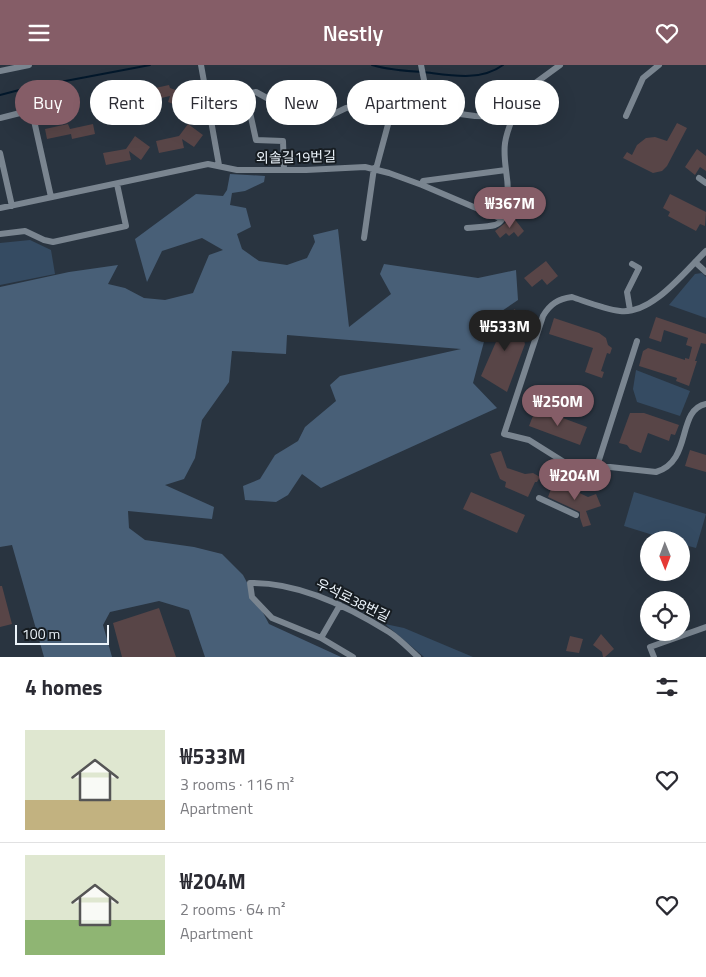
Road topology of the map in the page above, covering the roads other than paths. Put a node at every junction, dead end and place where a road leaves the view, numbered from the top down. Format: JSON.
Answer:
{"nodes":[{"id":1,"x":29,"y":65,"type":"edge"},
{"id":2,"x":201,"y":65,"type":"edge"},
{"id":3,"x":421,"y":65,"type":"edge"},
{"id":4,"x":560,"y":65,"type":"edge"},
{"id":5,"x":658,"y":65,"type":"edge"},
{"id":6,"x":0,"y":71,"type":"edge"},
{"id":7,"x":204,"y":80,"type":"edge"},
{"id":8,"x":424,"y":80,"type":"edge"},
{"id":9,"x":540,"y":80,"type":"edge"},
{"id":10,"x":256,"y":92,"type":"edge"},
{"id":11,"x":347,"y":108,"type":"edge"},
{"id":12,"x":626,"y":116,"type":"dead end"},
{"id":13,"x":0,"y":118,"type":"edge"},
{"id":14,"x":213,"y":125,"type":"edge"},
{"id":15,"x":253,"y":125,"type":"edge"},
{"id":16,"x":388,"y":125,"type":"edge"},
{"id":17,"x":510,"y":125,"type":"edge"},
{"id":18,"x":0,"y":153,"type":"edge"},
{"id":19,"x":220,"y":165,"type":"junction"},
{"id":20,"x":375,"y":169,"type":"junction"},
{"id":21,"x":284,"y":170,"type":"junction"},
{"id":22,"x":506,"y":170,"type":"junction"},
{"id":23,"x":699,"y":178,"type":"dead end"},
{"id":24,"x":706,"y":183,"type":"edge"},
{"id":25,"x":117,"y":184,"type":"junction"},
{"id":26,"x":422,"y":185,"type":"junction"},
{"id":27,"x":50,"y":197,"type":"junction"},
{"id":28,"x":12,"y":206,"type":"junction"},
{"id":29,"x":0,"y":208,"type":"edge"},
{"id":30,"x":502,"y":219,"type":"junction"},
{"id":31,"x":467,"y":228,"type":"dead end"},
{"id":32,"x":0,"y":234,"type":"edge"},
{"id":33,"x":364,"y":238,"type":"dead end"},
{"id":34,"x":706,"y":251,"type":"edge"},
{"id":35,"x":695,"y":262,"type":"junction"},
{"id":36,"x":632,"y":263,"type":"dead end"},
{"id":37,"x":706,"y":273,"type":"edge"},
{"id":38,"x":630,"y":310,"type":"junction"},
{"id":39,"x":637,"y":341,"type":"dead end"},
{"id":40,"x":706,"y":404,"type":"edge"},
{"id":41,"x":597,"y":466,"type":"junction"},
{"id":42,"x":539,"y":498,"type":"dead end"},
{"id":43,"x":576,"y":515,"type":"dead end"},
{"id":44,"x":340,"y":605,"type":"junction"},
{"id":45,"x":706,"y":627,"type":"edge"},
{"id":46,"x":321,"y":638,"type":"junction"},
{"id":47,"x":353,"y":657,"type":"edge"},
{"id":48,"x":417,"y":657,"type":"edge"},
{"id":49,"x":654,"y":657,"type":"edge"}],
"edges":[{"from":1,"to":6,"type":"street"},
{"from":2,"to":7,"type":"street"},
{"from":3,"to":8,"type":"street"},
{"from":4,"to":9,"type":"street"},
{"from":5,"to":12,"type":"street"},
{"from":10,"to":11,"type":"street"},
{"from":13,"to":27,"type":"street"},
{"from":14,"to":19,"type":"street"},
{"from":15,"to":21,"type":"street"},
{"from":16,"to":20,"type":"street"},
{"from":17,"to":22,"type":"street"},
{"from":18,"to":28,"type":"street"},
{"from":19,"to":21,"type":"street","name":"외솔길19번길"},
{"from":19,"to":25,"type":"street","name":"외솔길19번길"},
{"from":20,"to":21,"type":"street","name":"외솔길19번길"},
{"from":20,"to":26,"type":"street","name":"외솔길19번길"},
{"from":20,"to":33,"type":"street"},
{"from":22,"to":26,"type":"street"},
{"from":22,"to":30,"type":"street"},
{"from":23,"to":24,"type":"street"},
{"from":25,"to":27,"type":"street","name":"외솔길19번길"},
{"from":25,"to":32,"type":"street"},
{"from":26,"to":30,"type":"street","name":"외솔길19번길"},
{"from":27,"to":28,"type":"street","name":"외솔길19번길"},
{"from":28,"to":29,"type":"street","name":"외솔길19번길"},
{"from":30,"to":31,"type":"street"},
{"from":34,"to":35,"type":"street"},
{"from":35,"to":37,"type":"street"},
{"from":35,"to":38,"type":"street"},
{"from":36,"to":38,"type":"street"},
{"from":38,"to":41,"type":"street"},
{"from":39,"to":41,"type":"street"},
{"from":40,"to":41,"type":"street"},
{"from":42,"to":43,"type":"street"},
{"from":44,"to":46,"type":"street"},
{"from":44,"to":46,"type":"street","name":"우석로38번길"},
{"from":44,"to":48,"type":"street","name":"우석로38번길"},
{"from":45,"to":49,"type":"street"},
{"from":46,"to":47,"type":"street","name":"우석로38번길"}]}
